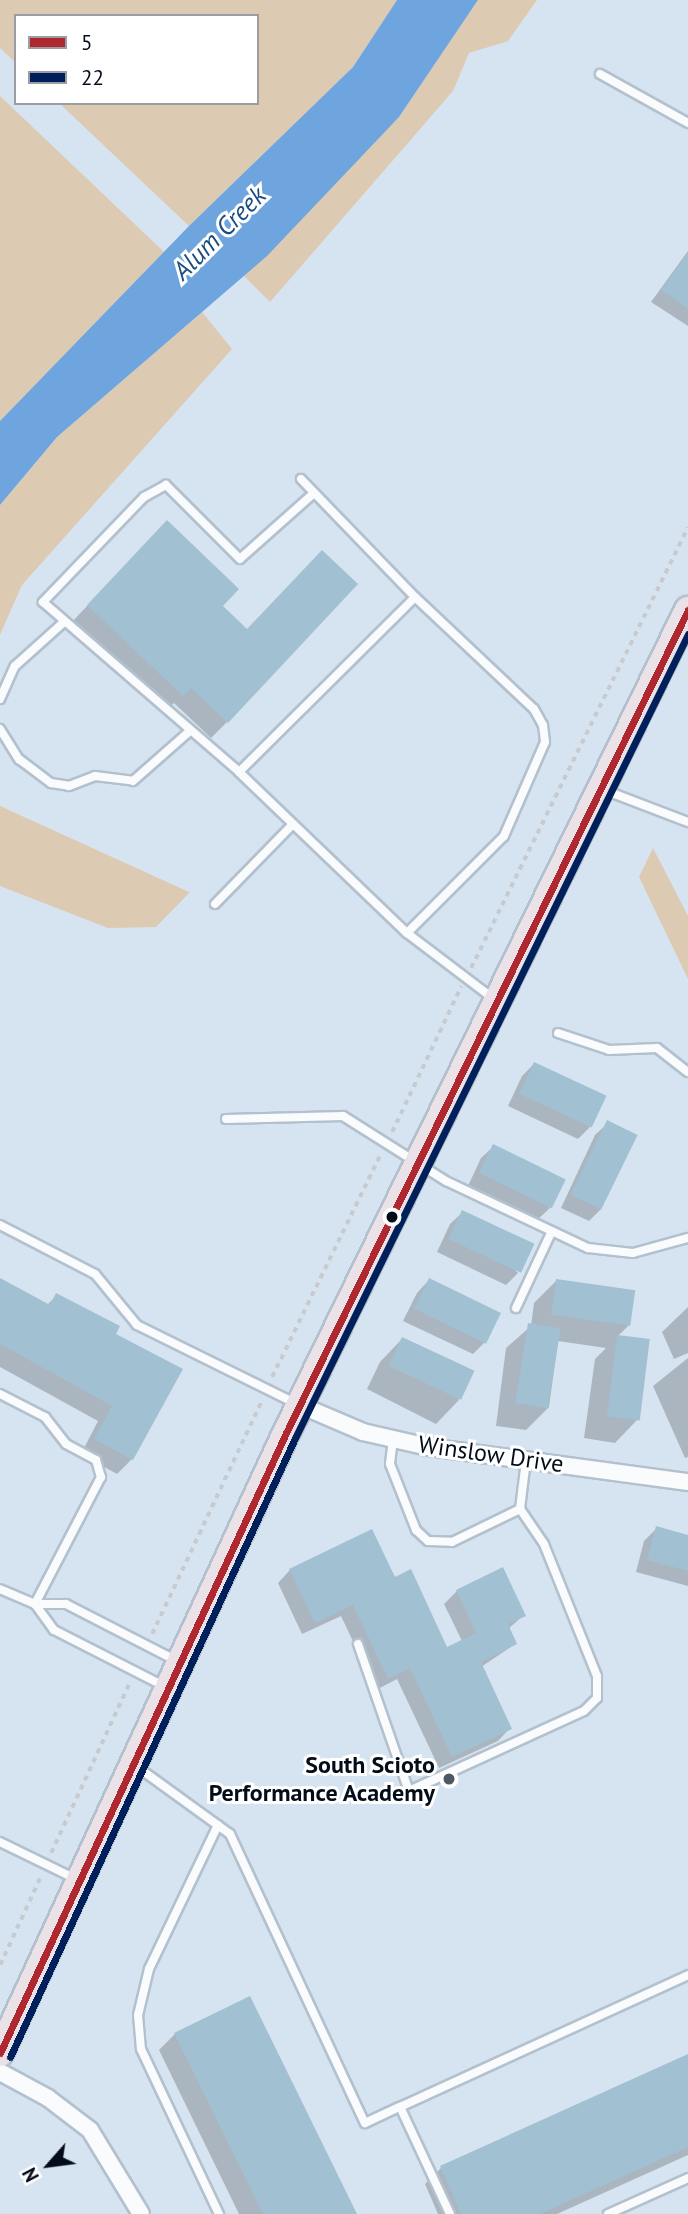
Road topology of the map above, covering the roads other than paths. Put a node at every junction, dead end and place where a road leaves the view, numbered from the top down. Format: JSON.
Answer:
{"nodes":[{"id":1,"x":600,"y":74,"type":"dead end"},
{"id":2,"x":688,"y":123,"type":"edge"},
{"id":3,"x":300,"y":479,"type":"dead end"},
{"id":4,"x":314,"y":493,"type":"junction"},
{"id":5,"x":415,"y":597,"type":"junction"},
{"id":6,"x":688,"y":610,"type":"edge"},
{"id":7,"x":65,"y":621,"type":"junction"},
{"id":8,"x":0,"y":699,"type":"edge"},
{"id":9,"x":0,"y":729,"type":"edge"},
{"id":10,"x":190,"y":731,"type":"junction"},
{"id":11,"x":239,"y":772,"type":"junction"},
{"id":12,"x":601,"y":789,"type":"junction"},
{"id":13,"x":688,"y":822,"type":"edge"},
{"id":14,"x":292,"y":825,"type":"junction"},
{"id":15,"x":215,"y":904,"type":"dead end"},
{"id":16,"x":407,"y":933,"type":"junction"},
{"id":17,"x":496,"y":1001,"type":"junction"},
{"id":18,"x":558,"y":1033,"type":"dead end"},
{"id":19,"x":688,"y":1072,"type":"edge"},
{"id":20,"x":226,"y":1119,"type":"dead end"},
{"id":21,"x":416,"y":1164,"type":"junction"},
{"id":22,"x":0,"y":1224,"type":"edge"},
{"id":23,"x":551,"y":1233,"type":"junction"},
{"id":24,"x":688,"y":1238,"type":"edge"},
{"id":25,"x":516,"y":1308,"type":"dead end"},
{"id":26,"x":0,"y":1394,"type":"edge"},
{"id":27,"x":300,"y":1405,"type":"junction"},
{"id":28,"x":393,"y":1439,"type":"junction"},
{"id":29,"x":526,"y":1460,"type":"junction"},
{"id":30,"x":688,"y":1482,"type":"edge"},
{"id":31,"x":520,"y":1509,"type":"junction"},
{"id":32,"x":0,"y":1589,"type":"edge"},
{"id":33,"x":35,"y":1604,"type":"junction"},
{"id":34,"x":358,"y":1644,"type":"dead end"},
{"id":35,"x":179,"y":1662,"type":"junction"},
{"id":36,"x":167,"y":1687,"type":"junction"},
{"id":37,"x":132,"y":1764,"type":"junction"},
{"id":38,"x":218,"y":1825,"type":"junction"},
{"id":39,"x":0,"y":1842,"type":"edge"},
{"id":40,"x":79,"y":1880,"type":"junction"},
{"id":41,"x":688,"y":1975,"type":"edge"},
{"id":42,"x":0,"y":2053,"type":"edge"},
{"id":43,"x":0,"y":2072,"type":"edge"},
{"id":44,"x":400,"y":2107,"type":"junction"},
{"id":45,"x":688,"y":2178,"type":"edge"},
{"id":46,"x":610,"y":2213,"type":"edge"},
{"id":47,"x":141,"y":2214,"type":"edge"},
{"id":48,"x":219,"y":2214,"type":"edge"},
{"id":49,"x":450,"y":2214,"type":"edge"}],
"edges":[{"from":1,"to":2,"type":"lane"},
{"from":3,"to":4,"type":"lane"},
{"from":4,"to":5,"type":"lane"},
{"from":4,"to":7,"type":"lane"},
{"from":5,"to":11,"type":"lane"},
{"from":5,"to":16,"type":"lane"},
{"from":6,"to":12,"type":"main road"},
{"from":7,"to":8,"type":"lane"},
{"from":7,"to":10,"type":"lane"},
{"from":9,"to":10,"type":"lane"},
{"from":10,"to":11,"type":"lane"},
{"from":11,"to":14,"type":"lane"},
{"from":12,"to":13,"type":"lane"},
{"from":12,"to":17,"type":"main road"},
{"from":14,"to":15,"type":"lane"},
{"from":14,"to":16,"type":"lane"},
{"from":16,"to":17,"type":"lane"},
{"from":17,"to":21,"type":"main road"},
{"from":18,"to":19,"type":"lane"},
{"from":20,"to":21,"type":"lane"},
{"from":21,"to":23,"type":"lane"},
{"from":21,"to":27,"type":"main road"},
{"from":22,"to":27,"type":"lane"},
{"from":23,"to":24,"type":"lane"},
{"from":23,"to":25,"type":"lane"},
{"from":26,"to":33,"type":"lane"},
{"from":27,"to":28,"type":"street","name":"Winslow Drive"},
{"from":27,"to":35,"type":"main road"},
{"from":28,"to":29,"type":"street","name":"Winslow Drive"},
{"from":28,"to":31,"type":"lane"},
{"from":29,"to":30,"type":"street","name":"Winslow Drive"},
{"from":29,"to":31,"type":"lane"},
{"from":31,"to":34,"type":"lane"},
{"from":32,"to":33,"type":"lane"},
{"from":33,"to":35,"type":"lane"},
{"from":33,"to":36,"type":"lane"},
{"from":35,"to":36,"type":"main road"},
{"from":36,"to":37,"type":"main road"},
{"from":37,"to":38,"type":"lane"},
{"from":37,"to":40,"type":"main road"},
{"from":38,"to":44,"type":"lane"},
{"from":38,"to":48,"type":"lane"},
{"from":39,"to":40,"type":"lane"},
{"from":40,"to":42,"type":"main road"},
{"from":41,"to":44,"type":"lane"},
{"from":43,"to":47,"type":"street"},
{"from":44,"to":49,"type":"lane"},
{"from":45,"to":46,"type":"lane"}]}
